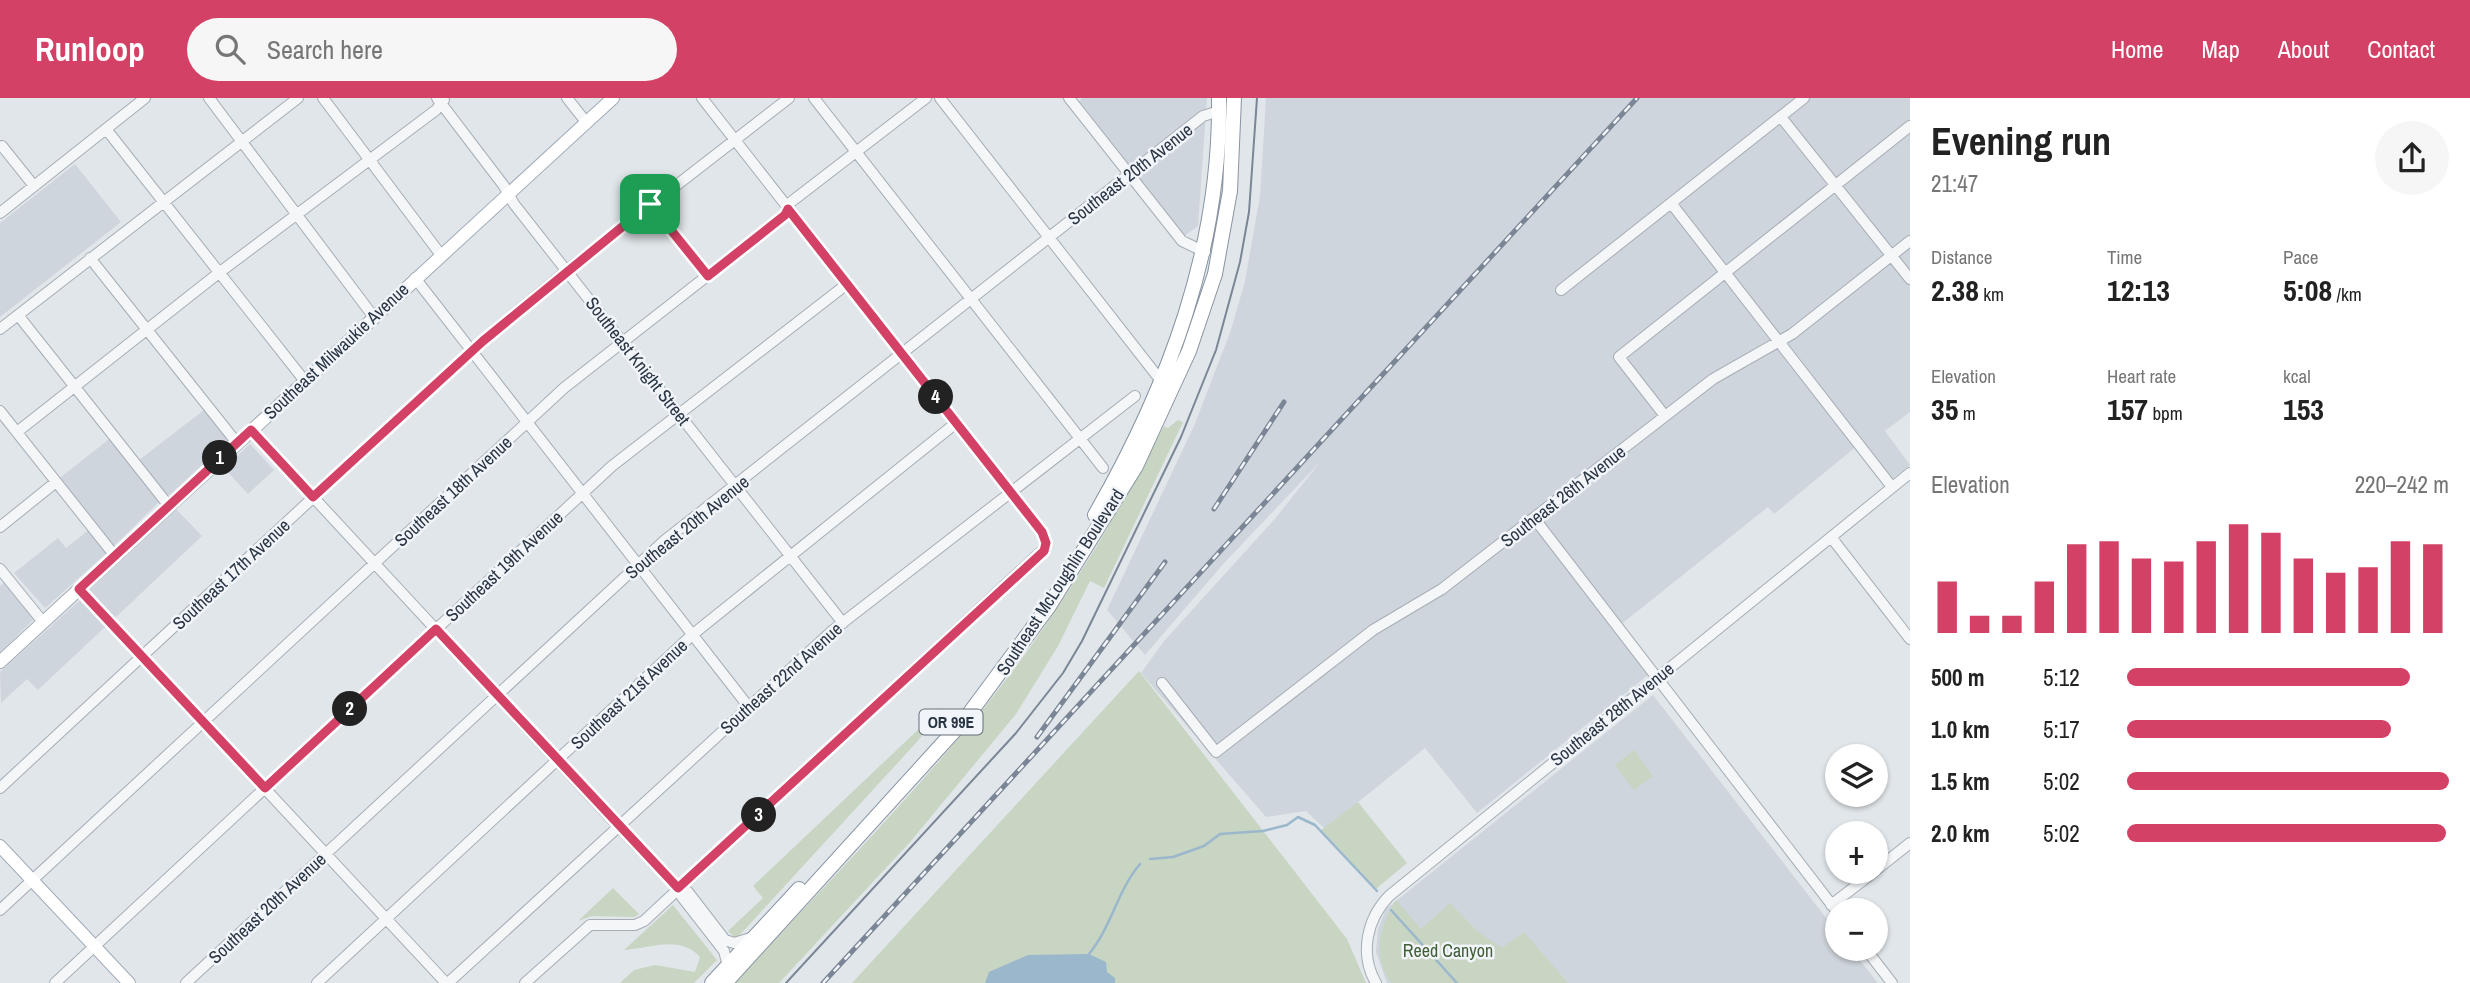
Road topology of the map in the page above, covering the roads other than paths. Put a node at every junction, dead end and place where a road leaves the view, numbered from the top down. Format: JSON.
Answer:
{"nodes":[{"id":1,"x":145,"y":98,"type":"edge"},
{"id":2,"x":209,"y":98,"type":"edge"},
{"id":3,"x":298,"y":98,"type":"edge"},
{"id":4,"x":323,"y":98,"type":"edge"},
{"id":5,"x":567,"y":98,"type":"edge"},
{"id":6,"x":613,"y":98,"type":"edge"},
{"id":7,"x":702,"y":98,"type":"edge"},
{"id":8,"x":789,"y":98,"type":"edge"},
{"id":9,"x":814,"y":98,"type":"edge"},
{"id":10,"x":926,"y":98,"type":"edge"},
{"id":11,"x":940,"y":98,"type":"edge"},
{"id":12,"x":1234,"y":98,"type":"edge"},
{"id":13,"x":1804,"y":98,"type":"edge"},
{"id":14,"x":441,"y":100,"type":"edge"},
{"id":15,"x":1076,"y":100,"type":"edge"},
{"id":16,"x":1219,"y":104,"type":"edge"},
{"id":17,"x":1781,"y":117,"type":"junction"},
{"id":18,"x":586,"y":122,"type":"junction"},
{"id":19,"x":1910,"y":126,"type":"edge"},
{"id":20,"x":106,"y":128,"type":"junction"},
{"id":21,"x":734,"y":140,"type":"junction"},
{"id":22,"x":241,"y":141,"type":"junction"},
{"id":23,"x":2,"y":146,"type":"dead end"},
{"id":24,"x":857,"y":152,"type":"junction"},
{"id":25,"x":369,"y":159,"type":"junction"},
{"id":26,"x":1129,"y":174,"type":"junction"},
{"id":27,"x":1835,"y":185,"type":"junction"},
{"id":28,"x":34,"y":186,"type":"junction"},
{"id":29,"x":508,"y":194,"type":"junction"},
{"id":30,"x":163,"y":201,"type":"junction"},
{"id":31,"x":650,"y":204,"type":"junction"},
{"id":32,"x":1671,"y":204,"type":"junction"},
{"id":33,"x":788,"y":209,"type":"junction"},
{"id":34,"x":0,"y":213,"type":"edge"},
{"id":35,"x":295,"y":214,"type":"junction"},
{"id":36,"x":1049,"y":237,"type":"junction"},
{"id":37,"x":1910,"y":241,"type":"edge"},
{"id":38,"x":1205,"y":252,"type":"junction"},
{"id":39,"x":441,"y":255,"type":"junction"},
{"id":40,"x":1892,"y":256,"type":"junction"},
{"id":41,"x":90,"y":258,"type":"junction"},
{"id":42,"x":566,"y":271,"type":"junction"},
{"id":43,"x":220,"y":272,"type":"junction"},
{"id":44,"x":1725,"y":274,"type":"junction"},
{"id":45,"x":708,"y":276,"type":"junction"},
{"id":46,"x":415,"y":278,"type":"junction"},
{"id":47,"x":1910,"y":279,"type":"edge"},
{"id":48,"x":847,"y":284,"type":"junction"},
{"id":49,"x":1561,"y":290,"type":"dead end"},
{"id":50,"x":971,"y":299,"type":"junction"},
{"id":51,"x":18,"y":315,"type":"junction"},
{"id":52,"x":373,"y":316,"type":"junction"},
{"id":53,"x":0,"y":328,"type":"edge"},
{"id":54,"x":147,"y":329,"type":"junction"},
{"id":55,"x":623,"y":342,"type":"junction"},
{"id":56,"x":1779,"y":343,"type":"junction"},
{"id":57,"x":471,"y":351,"type":"junction"},
{"id":58,"x":901,"y":353,"type":"junction"},
{"id":59,"x":304,"y":380,"type":"junction"},
{"id":60,"x":1161,"y":381,"type":"junction"},
{"id":61,"x":75,"y":387,"type":"junction"},
{"id":62,"x":1171,"y":394,"type":"junction"},
{"id":63,"x":1135,"y":396,"type":"dead end"},
{"id":64,"x":0,"y":411,"type":"edge"},
{"id":65,"x":680,"y":415,"type":"junction"},
{"id":66,"x":1665,"y":416,"type":"junction"},
{"id":67,"x":527,"y":423,"type":"junction"},
{"id":68,"x":956,"y":423,"type":"junction"},
{"id":69,"x":251,"y":430,"type":"junction"},
{"id":70,"x":17,"y":432,"type":"junction"},
{"id":71,"x":1080,"y":438,"type":"junction"},
{"id":72,"x":237,"y":443,"type":"junction"},
{"id":73,"x":1103,"y":468,"type":"dead end"},
{"id":74,"x":1910,"y":473,"type":"edge"},
{"id":75,"x":56,"y":482,"type":"junction"},
{"id":76,"x":736,"y":486,"type":"junction"},
{"id":77,"x":1892,"y":487,"type":"junction"},
{"id":78,"x":1010,"y":492,"type":"junction"},
{"id":79,"x":582,"y":494,"type":"junction"},
{"id":80,"x":313,"y":497,"type":"junction"},
{"id":81,"x":169,"y":506,"type":"junction"},
{"id":82,"x":1534,"y":518,"type":"junction"},
{"id":83,"x":0,"y":527,"type":"edge"},
{"id":84,"x":1831,"y":537,"type":"junction"},
{"id":85,"x":790,"y":554,"type":"junction"},
{"id":86,"x":115,"y":556,"type":"junction"},
{"id":87,"x":374,"y":564,"type":"junction"},
{"id":88,"x":638,"y":565,"type":"junction"},
{"id":89,"x":0,"y":569,"type":"edge"},
{"id":90,"x":79,"y":589,"type":"junction"},
{"id":91,"x":43,"y":622,"type":"junction"},
{"id":92,"x":843,"y":623,"type":"junction"},
{"id":93,"x":436,"y":629,"type":"junction"},
{"id":94,"x":692,"y":635,"type":"junction"},
{"id":95,"x":1910,"y":639,"type":"edge"},
{"id":96,"x":142,"y":657,"type":"junction"},
{"id":97,"x":0,"y":662,"type":"edge"},
{"id":98,"x":1656,"y":678,"type":"junction"},
{"id":99,"x":1162,"y":683,"type":"dead end"},
{"id":100,"x":497,"y":694,"type":"junction"},
{"id":101,"x":748,"y":706,"type":"junction"},
{"id":102,"x":203,"y":723,"type":"junction"},
{"id":103,"x":557,"y":761,"type":"junction"},
{"id":104,"x":0,"y":788,"type":"edge"},
{"id":105,"x":265,"y":788,"type":"junction"},
{"id":106,"x":618,"y":826,"type":"junction"},
{"id":107,"x":1910,"y":843,"type":"edge"},
{"id":108,"x":0,"y":846,"type":"edge"},
{"id":109,"x":326,"y":853,"type":"junction"},
{"id":110,"x":1888,"y":861,"type":"edge"},
{"id":111,"x":33,"y":880,"type":"junction"},
{"id":112,"x":1861,"y":884,"type":"edge"},
{"id":113,"x":678,"y":888,"type":"junction"},
{"id":114,"x":1826,"y":898,"type":"edge"},
{"id":115,"x":1846,"y":898,"type":"edge"},
{"id":116,"x":0,"y":910,"type":"edge"},
{"id":117,"x":387,"y":919,"type":"junction"},
{"id":118,"x":754,"y":937,"type":"junction"},
{"id":119,"x":94,"y":946,"type":"junction"},
{"id":120,"x":1875,"y":961,"type":"edge"},
{"id":121,"x":727,"y":966,"type":"junction"},
{"id":122,"x":55,"y":983,"type":"edge"},
{"id":123,"x":129,"y":983,"type":"edge"},
{"id":124,"x":186,"y":983,"type":"edge"},
{"id":125,"x":317,"y":983,"type":"edge"},
{"id":126,"x":447,"y":983,"type":"edge"},
{"id":127,"x":525,"y":983,"type":"edge"},
{"id":128,"x":712,"y":983,"type":"edge"},
{"id":129,"x":725,"y":983,"type":"edge"},
{"id":130,"x":1376,"y":983,"type":"edge"},
{"id":131,"x":1892,"y":983,"type":"edge"}],
"edges":[{"from":1,"to":20,"type":"street"},
{"from":2,"to":22,"type":"street"},
{"from":3,"to":22,"type":"street"},
{"from":4,"to":25,"type":"street"},
{"from":5,"to":18,"type":"street"},
{"from":6,"to":18,"type":"main road","name":"Southeast Milwaukie Avenue"},
{"from":7,"to":21,"type":"street"},
{"from":8,"to":21,"type":"street","name":"Southeast 17th Avenue"},
{"from":9,"to":24,"type":"street"},
{"from":10,"to":24,"type":"street","name":"Southeast 18th Avenue"},
{"from":11,"to":36,"type":"street"},
{"from":12,"to":62,"type":"highway","name":"Southeast McLoughlin Boulevard","number":"OR 99E"},
{"from":13,"to":17,"type":"street"},
{"from":14,"to":25,"type":"street"},
{"from":14,"to":29,"type":"street","name":"Southeast Knight Street"},
{"from":15,"to":26,"type":"street"},
{"from":16,"to":26,"type":"street","name":"Southeast 20th Avenue"},
{"from":16,"to":38,"type":"highway","name":"Southeast McLoughlin Boulevard","number":"OR 99E"},
{"from":17,"to":27,"type":"street"},
{"from":17,"to":32,"type":"street"},
{"from":18,"to":29,"type":"main road","name":"Southeast Milwaukie Avenue"},
{"from":19,"to":27,"type":"street"},
{"from":20,"to":28,"type":"street"},
{"from":20,"to":30,"type":"street"},
{"from":21,"to":31,"type":"street","name":"Southeast 17th Avenue"},
{"from":21,"to":33,"type":"street"},
{"from":22,"to":30,"type":"street"},
{"from":22,"to":35,"type":"street"},
{"from":23,"to":28,"type":"street"},
{"from":24,"to":33,"type":"street","name":"Southeast 18th Avenue"},
{"from":24,"to":50,"type":"street"},
{"from":25,"to":35,"type":"street"},
{"from":25,"to":39,"type":"street"},
{"from":26,"to":36,"type":"street","name":"Southeast 20th Avenue"},
{"from":26,"to":38,"type":"street"},
{"from":27,"to":40,"type":"street"},
{"from":27,"to":44,"type":"street"},
{"from":28,"to":34,"type":"street"},
{"from":29,"to":39,"type":"main road","name":"Southeast Milwaukie Avenue"},
{"from":29,"to":42,"type":"street","name":"Southeast Knight Street"},
{"from":30,"to":41,"type":"street"},
{"from":30,"to":43,"type":"street"},
{"from":31,"to":42,"type":"street","name":"Southeast 17th Avenue"},
{"from":31,"to":45,"type":"street"},
{"from":32,"to":44,"type":"street"},
{"from":32,"to":49,"type":"street"},
{"from":33,"to":45,"type":"street","name":"Southeast 18th Avenue"},
{"from":33,"to":48,"type":"street"},
{"from":35,"to":43,"type":"street"},
{"from":35,"to":52,"type":"street"},
{"from":36,"to":50,"type":"street","name":"Southeast 20th Avenue"},
{"from":36,"to":60,"type":"street"},
{"from":37,"to":40,"type":"street","name":"Southeast 26th Avenue"},
{"from":38,"to":60,"type":"highway","name":"Southeast McLoughlin Boulevard","number":"OR 99E"},
{"from":39,"to":46,"type":"main road","name":"Southeast Milwaukie Avenue"},
{"from":40,"to":47,"type":"street"},
{"from":40,"to":56,"type":"street","name":"Southeast 26th Avenue"},
{"from":41,"to":51,"type":"street"},
{"from":41,"to":54,"type":"street"},
{"from":42,"to":55,"type":"street","name":"Southeast Knight Street"},
{"from":42,"to":57,"type":"street","name":"Southeast 17th Avenue"},
{"from":43,"to":54,"type":"street"},
{"from":43,"to":59,"type":"street"},
{"from":44,"to":56,"type":"street"},
{"from":44,"to":66,"type":"street"},
{"from":45,"to":55,"type":"street","name":"Southeast 18th Avenue"},
{"from":46,"to":52,"type":"main road","name":"Southeast Milwaukie Avenue"},
{"from":46,"to":57,"type":"street"},
{"from":48,"to":58,"type":"street"},
{"from":48,"to":65,"type":"street","name":"Southeast 19th Avenue"},
{"from":50,"to":58,"type":"street","name":"Southeast 20th Avenue"},
{"from":50,"to":71,"type":"street"},
{"from":51,"to":53,"type":"street"},
{"from":51,"to":61,"type":"street"},
{"from":52,"to":59,"type":"main road","name":"Southeast Milwaukie Avenue"},
{"from":54,"to":61,"type":"street"},
{"from":54,"to":72,"type":"street"},
{"from":55,"to":65,"type":"street","name":"Southeast Knight Street"},
{"from":55,"to":67,"type":"street","name":"Southeast 18th Avenue"},
{"from":56,"to":66,"type":"street","name":"Southeast 26th Avenue"},
{"from":56,"to":77,"type":"street"},
{"from":57,"to":67,"type":"street"},
{"from":57,"to":80,"type":"street","name":"Southeast 17th Avenue"},
{"from":58,"to":68,"type":"street"},
{"from":58,"to":76,"type":"street","name":"Southeast 20th Avenue"},
{"from":59,"to":69,"type":"main road","name":"Southeast Milwaukie Avenue"},
{"from":60,"to":62,"type":"street"},
{"from":60,"to":118,"type":"highway","name":"Southeast McLoughlin Boulevard","number":"OR 99E"},
{"from":61,"to":70,"type":"street"},
{"from":61,"to":81,"type":"street"},
{"from":62,"to":129,"type":"highway","name":"Southeast McLoughlin Boulevard","number":"OR 99E"},
{"from":63,"to":71,"type":"street","name":"Southeast 22nd Avenue"},
{"from":64,"to":70,"type":"street"},
{"from":65,"to":76,"type":"street","name":"Southeast Knight Street"},
{"from":65,"to":79,"type":"street","name":"Southeast 19th Avenue"},
{"from":66,"to":82,"type":"street","name":"Southeast 26th Avenue"},
{"from":67,"to":79,"type":"street"},
{"from":67,"to":87,"type":"street","name":"Southeast 18th Avenue"},
{"from":68,"to":78,"type":"street"},
{"from":68,"to":85,"type":"street","name":"Southeast 21st Avenue"},
{"from":69,"to":72,"type":"main road","name":"Southeast Milwaukie Avenue"},
{"from":69,"to":80,"type":"street"},
{"from":70,"to":75,"type":"street"},
{"from":71,"to":73,"type":"street"},
{"from":71,"to":78,"type":"street","name":"Southeast 22nd Avenue"},
{"from":72,"to":81,"type":"main road","name":"Southeast Milwaukie Avenue"},
{"from":74,"to":77,"type":"street","name":"Southeast 28th Avenue"},
{"from":75,"to":83,"type":"street"},
{"from":75,"to":86,"type":"street"},
{"from":76,"to":85,"type":"street","name":"Southeast Knight Street"},
{"from":76,"to":88,"type":"street","name":"Southeast 20th Avenue"},
{"from":77,"to":84,"type":"street","name":"Southeast 28th Avenue"},
{"from":78,"to":92,"type":"street","name":"Southeast 22nd Avenue"},
{"from":78,"to":113,"type":"street"},
{"from":79,"to":88,"type":"street"},
{"from":79,"to":93,"type":"street","name":"Southeast 19th Avenue"},
{"from":80,"to":87,"type":"street"},
{"from":80,"to":96,"type":"street","name":"Southeast 17th Avenue"},
{"from":81,"to":86,"type":"main road","name":"Southeast Milwaukie Avenue"},
{"from":82,"to":98,"type":"street"},
{"from":82,"to":99,"type":"street","name":"Southeast 26th Avenue"},
{"from":84,"to":95,"type":"street"},
{"from":84,"to":98,"type":"street","name":"Southeast 28th Avenue"},
{"from":85,"to":92,"type":"street","name":"Southeast Knight Street"},
{"from":85,"to":94,"type":"street","name":"Southeast 21st Avenue"},
{"from":86,"to":90,"type":"main road","name":"Southeast Milwaukie Avenue"},
{"from":87,"to":93,"type":"street"},
{"from":87,"to":102,"type":"street","name":"Southeast 18th Avenue"},
{"from":88,"to":94,"type":"street"},
{"from":88,"to":100,"type":"street","name":"Southeast 20th Avenue"},
{"from":89,"to":91,"type":"street"},
{"from":90,"to":91,"type":"main road","name":"Southeast Milwaukie Avenue"},
{"from":90,"to":96,"type":"street"},
{"from":91,"to":97,"type":"main road","name":"Southeast Milwaukie Avenue"},
{"from":92,"to":101,"type":"street","name":"Southeast 22nd Avenue"},
{"from":93,"to":100,"type":"street"},
{"from":93,"to":105,"type":"street","name":"Southeast 19th Avenue"},
{"from":94,"to":101,"type":"street"},
{"from":94,"to":103,"type":"street","name":"Southeast 21st Avenue"},
{"from":96,"to":102,"type":"street"},
{"from":96,"to":104,"type":"street","name":"Southeast 17th Avenue"},
{"from":98,"to":114,"type":"street"},
{"from":98,"to":130,"type":"street","name":"Southeast 28th Avenue"},
{"from":100,"to":103,"type":"street"},
{"from":100,"to":109,"type":"street","name":"Southeast 20th Avenue"},
{"from":101,"to":106,"type":"street","name":"Southeast 22nd Avenue"},
{"from":102,"to":105,"type":"street"},
{"from":102,"to":111,"type":"street","name":"Southeast 18th Avenue"},
{"from":103,"to":106,"type":"street"},
{"from":103,"to":117,"type":"street","name":"Southeast 21st Avenue"},
{"from":105,"to":109,"type":"street"},
{"from":105,"to":119,"type":"street","name":"Southeast 19th Avenue"},
{"from":106,"to":113,"type":"street"},
{"from":106,"to":126,"type":"street","name":"Southeast 22nd Avenue"},
{"from":107,"to":110,"type":"street"},
{"from":108,"to":111,"type":"main road"},
{"from":109,"to":117,"type":"street"},
{"from":109,"to":124,"type":"street","name":"Southeast 20th Avenue"},
{"from":111,"to":116,"type":"street","name":"Southeast 18th Avenue"},
{"from":111,"to":119,"type":"main road"},
{"from":112,"to":115,"type":"street"},
{"from":113,"to":118,"type":"street"},
{"from":113,"to":121,"type":"street"},
{"from":113,"to":127,"type":"street"},
{"from":117,"to":125,"type":"street","name":"Southeast 21st Avenue"},
{"from":117,"to":126,"type":"street"},
{"from":118,"to":121,"type":"highway","name":"Southeast McLoughlin Boulevard","number":"OR 99E"},
{"from":119,"to":122,"type":"street","name":"Southeast 19th Avenue"},
{"from":119,"to":123,"type":"main road"},
{"from":120,"to":131,"type":"street"},
{"from":121,"to":128,"type":"highway","name":"Southeast McLoughlin Boulevard","number":"OR 99E"}]}
